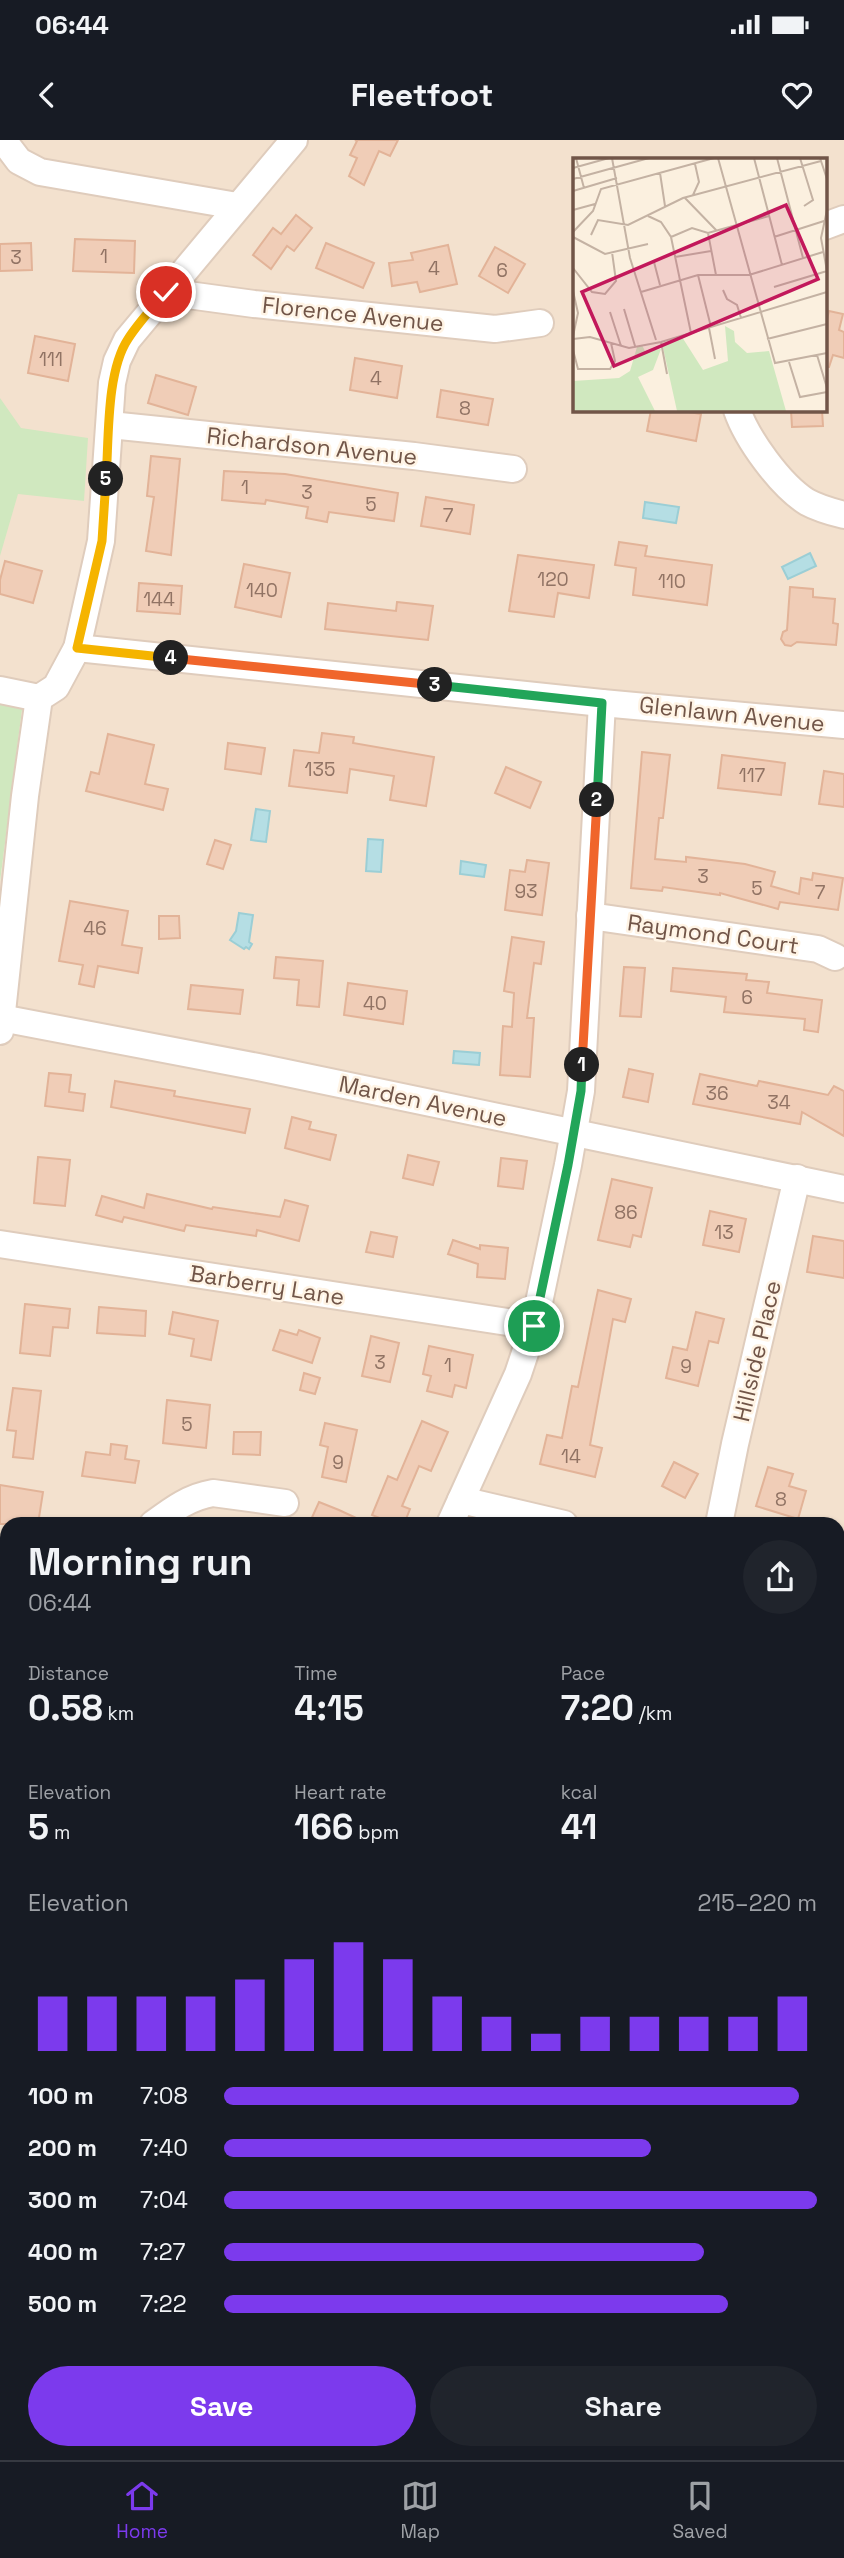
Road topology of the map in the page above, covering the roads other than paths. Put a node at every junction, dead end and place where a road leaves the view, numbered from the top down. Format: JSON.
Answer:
{"nodes":[{"id":1,"x":3,"y":140,"type":"edge"},
{"id":2,"x":294,"y":140,"type":"edge"},
{"id":3,"x":237,"y":205,"type":"junction"},
{"id":4,"x":844,"y":219,"type":"edge"},
{"id":5,"x":826,"y":226,"type":"edge"},
{"id":6,"x":166,"y":292,"type":"junction"},
{"id":7,"x":540,"y":323,"type":"dead end"},
{"id":8,"x":737,"y":411,"type":"edge"},
{"id":9,"x":110,"y":425,"type":"junction"},
{"id":10,"x":513,"y":468,"type":"dead end"},
{"id":11,"x":844,"y":515,"type":"edge"},
{"id":12,"x":77,"y":648,"type":"junction"},
{"id":13,"x":0,"y":690,"type":"edge"},
{"id":14,"x":39,"y":698,"type":"junction"},
{"id":15,"x":602,"y":703,"type":"junction"},
{"id":16,"x":844,"y":725,"type":"edge"},
{"id":17,"x":590,"y":916,"type":"junction"},
{"id":18,"x":835,"y":957,"type":"dead end"},
{"id":19,"x":1,"y":1025,"type":"edge"},
{"id":20,"x":573,"y":1132,"type":"junction"},
{"id":21,"x":797,"y":1178,"type":"junction"},
{"id":22,"x":844,"y":1189,"type":"edge"},
{"id":23,"x":0,"y":1244,"type":"edge"},
{"id":24,"x":534,"y":1326,"type":"junction"},
{"id":25,"x":461,"y":1500,"type":"junction"},
{"id":26,"x":285,"y":1503,"type":"dead end"},
{"id":27,"x":163,"y":1517,"type":"edge"},
{"id":28,"x":453,"y":1517,"type":"edge"},
{"id":29,"x":534,"y":1517,"type":"edge"},
{"id":30,"x":720,"y":1517,"type":"edge"}],
"edges":[{"from":1,"to":3,"type":"street"},
{"from":2,"to":3,"type":"street"},
{"from":3,"to":6,"type":"street"},
{"from":4,"to":5,"type":"street"},
{"from":6,"to":7,"type":"street","name":"Florence Avenue"},
{"from":6,"to":9,"type":"street"},
{"from":8,"to":11,"type":"street"},
{"from":9,"to":10,"type":"street","name":"Richardson Avenue"},
{"from":9,"to":12,"type":"street"},
{"from":12,"to":14,"type":"street"},
{"from":12,"to":15,"type":"street","name":"Glenlawn Avenue"},
{"from":13,"to":14,"type":"street"},
{"from":14,"to":19,"type":"street"},
{"from":15,"to":16,"type":"street","name":"Glenlawn Avenue"},
{"from":15,"to":17,"type":"street"},
{"from":17,"to":18,"type":"street","name":"Raymond Court"},
{"from":17,"to":20,"type":"street"},
{"from":19,"to":20,"type":"street","name":"Marden Avenue"},
{"from":20,"to":21,"type":"street","name":"Marden Avenue"},
{"from":20,"to":24,"type":"street"},
{"from":21,"to":22,"type":"street","name":"Marden Avenue"},
{"from":21,"to":30,"type":"street","name":"Hillside Place"},
{"from":23,"to":24,"type":"street","name":"Barberry Lane"},
{"from":24,"to":25,"type":"street"},
{"from":25,"to":28,"type":"street"},
{"from":25,"to":29,"type":"street"},
{"from":26,"to":27,"type":"street"}]}
